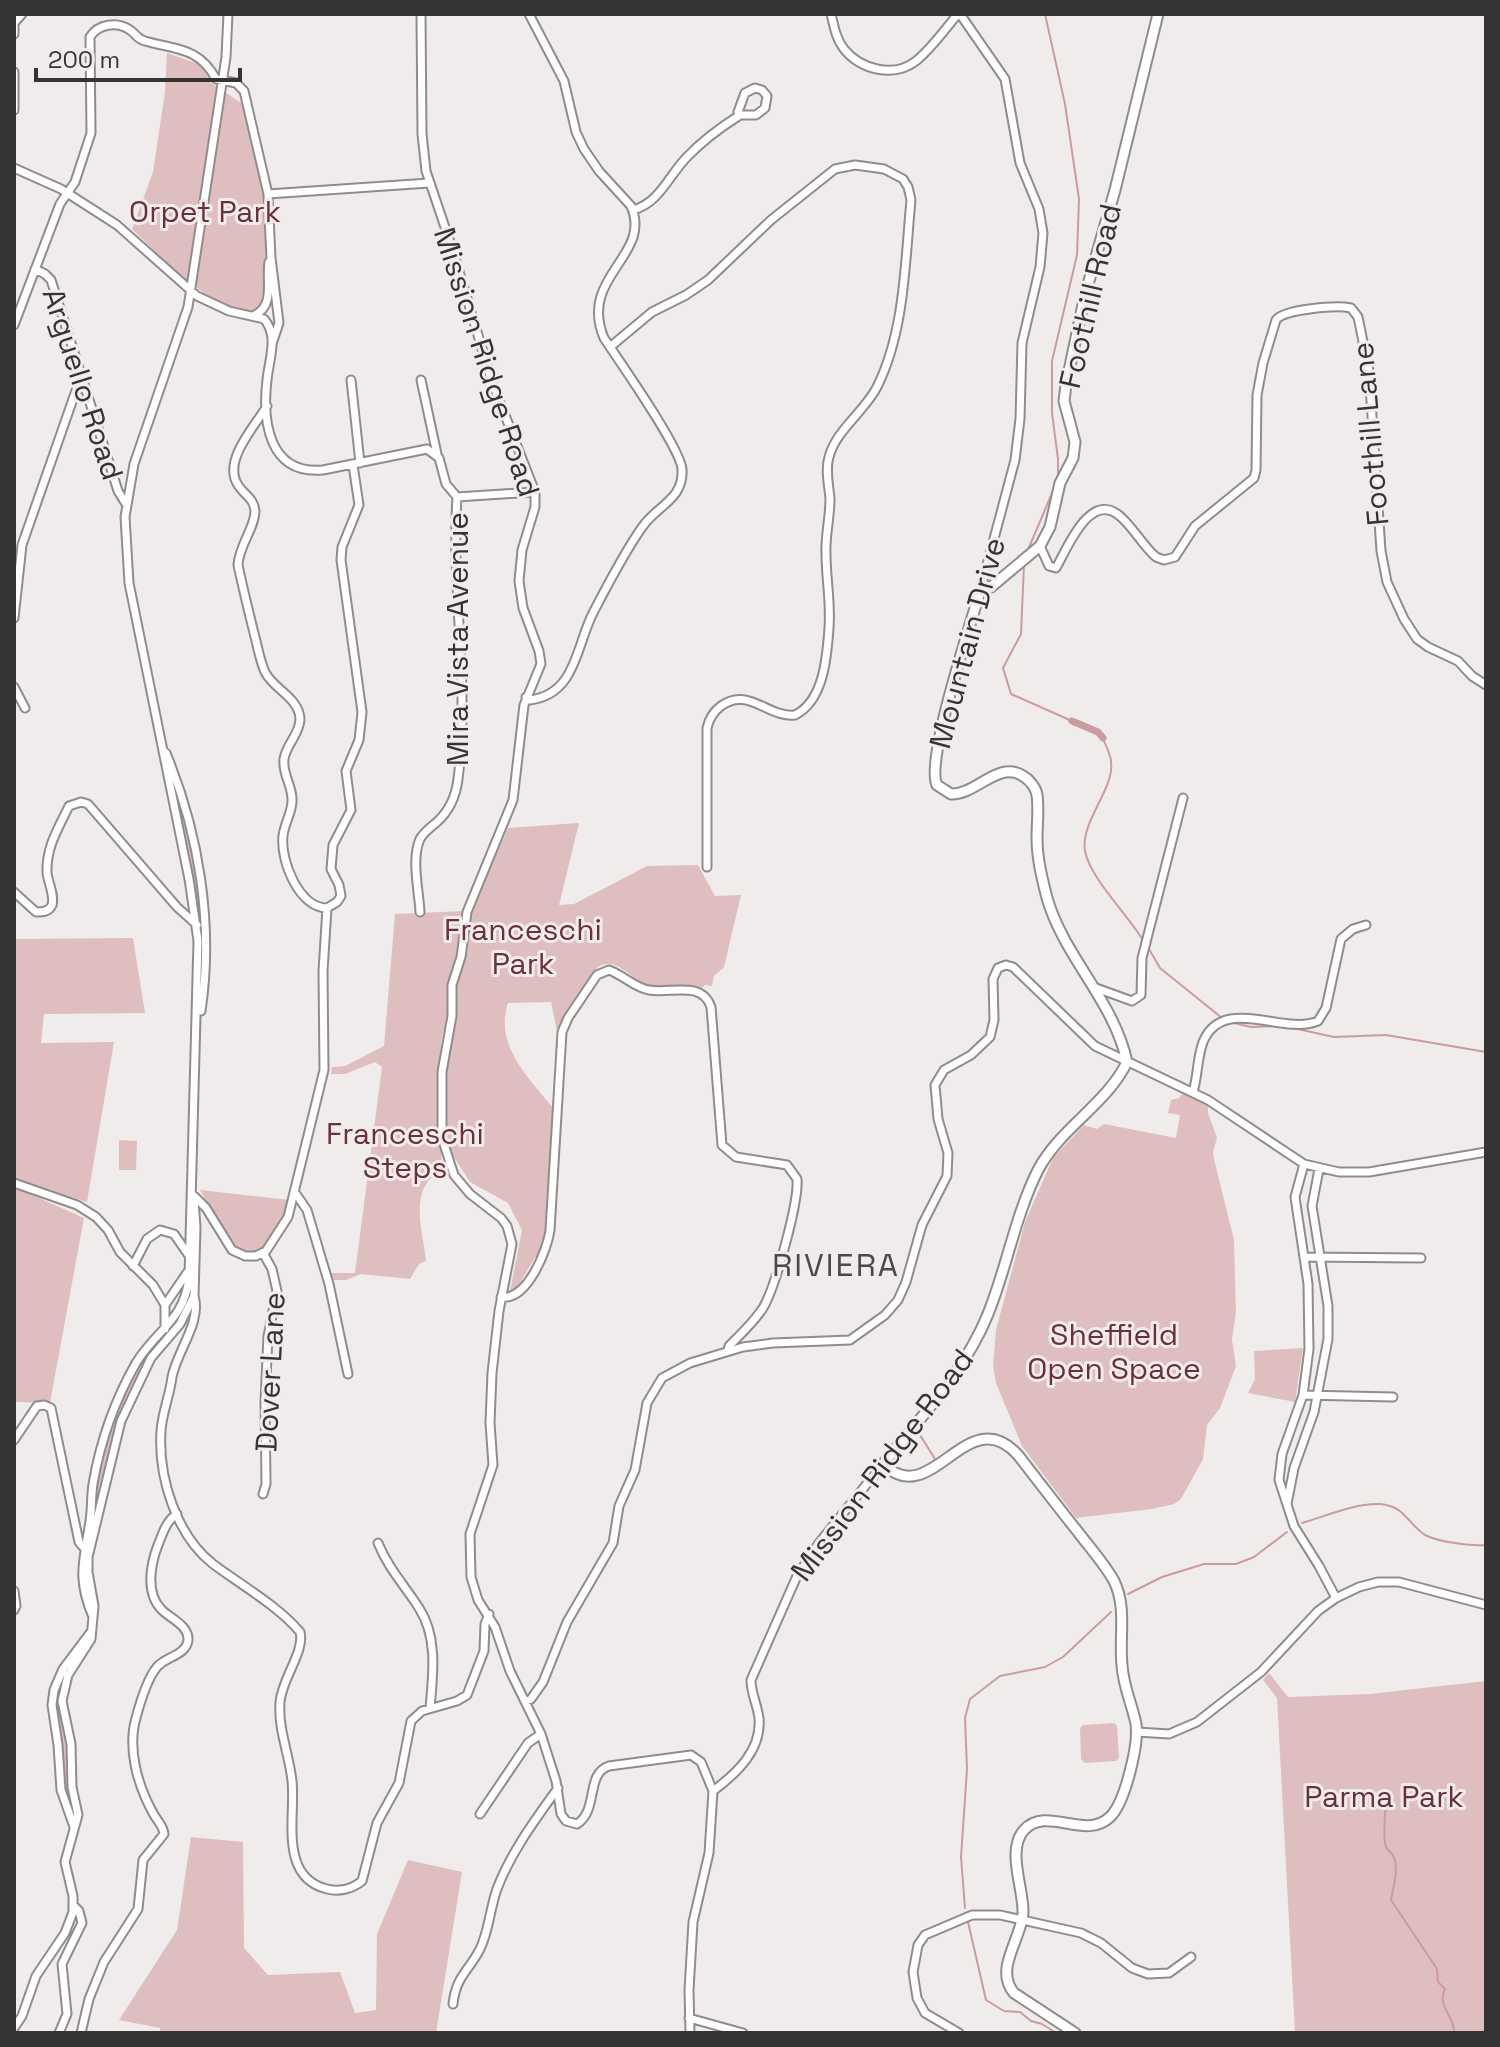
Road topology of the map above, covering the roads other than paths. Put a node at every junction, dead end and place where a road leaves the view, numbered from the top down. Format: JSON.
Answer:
{"nodes":[{"id":1,"x":22,"y":14,"type":"edge"},
{"id":2,"x":228,"y":14,"type":"edge"},
{"id":3,"x":421,"y":14,"type":"edge"},
{"id":4,"x":529,"y":14,"type":"edge"},
{"id":5,"x":831,"y":14,"type":"edge"},
{"id":6,"x":959,"y":14,"type":"edge"},
{"id":7,"x":1158,"y":14,"type":"edge"},
{"id":8,"x":14,"y":22,"type":"edge"},
{"id":9,"x":14,"y":34,"type":"edge"},
{"id":10,"x":14,"y":72,"type":"edge"},
{"id":11,"x":222,"y":80,"type":"junction"},
{"id":12,"x":14,"y":110,"type":"edge"},
{"id":13,"x":740,"y":115,"type":"junction"},
{"id":14,"x":14,"y":168,"type":"edge"},
{"id":15,"x":429,"y":183,"type":"junction"},
{"id":16,"x":67,"y":193,"type":"junction"},
{"id":17,"x":268,"y":194,"type":"junction"},
{"id":18,"x":633,"y":210,"type":"junction"},
{"id":19,"x":271,"y":258,"type":"junction"},
{"id":20,"x":35,"y":269,"type":"junction"},
{"id":21,"x":191,"y":291,"type":"junction"},
{"id":22,"x":253,"y":316,"type":"junction"},
{"id":23,"x":14,"y":325,"type":"edge"},
{"id":24,"x":272,"y":344,"type":"junction"},
{"id":25,"x":610,"y":347,"type":"junction"},
{"id":26,"x":80,"y":377,"type":"junction"},
{"id":27,"x":351,"y":380,"type":"dead end"},
{"id":28,"x":421,"y":380,"type":"dead end"},
{"id":29,"x":267,"y":406,"type":"junction"},
{"id":30,"x":437,"y":454,"type":"junction"},
{"id":31,"x":356,"y":464,"type":"junction"},
{"id":32,"x":535,"y":492,"type":"junction"},
{"id":33,"x":457,"y":497,"type":"junction"},
{"id":34,"x":126,"y":504,"type":"junction"},
{"id":35,"x":1040,"y":546,"type":"junction"},
{"id":36,"x":18,"y":550,"type":"edge"},
{"id":37,"x":980,"y":591,"type":"junction"},
{"id":38,"x":14,"y":618,"type":"edge"},
{"id":39,"x":1486,"y":685,"type":"edge"},
{"id":40,"x":14,"y":687,"type":"edge"},
{"id":41,"x":526,"y":697,"type":"junction"},
{"id":42,"x":25,"y":708,"type":"dead end"},
{"id":43,"x":161,"y":740,"type":"junction"},
{"id":44,"x":1183,"y":798,"type":"dead end"},
{"id":45,"x":707,"y":867,"type":"dead end"},
{"id":46,"x":14,"y":892,"type":"edge"},
{"id":47,"x":327,"y":908,"type":"junction"},
{"id":48,"x":420,"y":912,"type":"dead end"},
{"id":49,"x":197,"y":925,"type":"junction"},
{"id":50,"x":1366,"y":925,"type":"dead end"},
{"id":51,"x":1096,"y":988,"type":"junction"},
{"id":52,"x":197,"y":1031,"type":"junction"},
{"id":53,"x":1127,"y":1062,"type":"junction"},
{"id":54,"x":1193,"y":1092,"type":"junction"},
{"id":55,"x":1486,"y":1152,"type":"edge"},
{"id":56,"x":1304,"y":1164,"type":"junction"},
{"id":57,"x":1319,"y":1169,"type":"junction"},
{"id":58,"x":14,"y":1183,"type":"edge"},
{"id":59,"x":296,"y":1194,"type":"junction"},
{"id":60,"x":193,"y":1195,"type":"junction"},
{"id":61,"x":263,"y":1253,"type":"junction"},
{"id":62,"x":190,"y":1257,"type":"junction"},
{"id":63,"x":1305,"y":1257,"type":"junction"},
{"id":64,"x":1320,"y":1257,"type":"junction"},
{"id":65,"x":1421,"y":1258,"type":"dead end"},
{"id":66,"x":133,"y":1266,"type":"junction"},
{"id":67,"x":189,"y":1270,"type":"junction"},
{"id":68,"x":194,"y":1296,"type":"junction"},
{"id":69,"x":501,"y":1297,"type":"junction"},
{"id":70,"x":165,"y":1305,"type":"junction"},
{"id":71,"x":165,"y":1329,"type":"junction"},
{"id":72,"x":728,"y":1350,"type":"junction"},
{"id":73,"x":348,"y":1374,"type":"dead end"},
{"id":74,"x":1303,"y":1395,"type":"junction"},
{"id":75,"x":1318,"y":1396,"type":"junction"},
{"id":76,"x":1393,"y":1397,"type":"dead end"},
{"id":77,"x":14,"y":1440,"type":"edge"},
{"id":78,"x":883,"y":1464,"type":"junction"},
{"id":79,"x":263,"y":1494,"type":"dead end"},
{"id":80,"x":1287,"y":1504,"type":"junction"},
{"id":81,"x":177,"y":1514,"type":"junction"},
{"id":82,"x":378,"y":1543,"type":"dead end"},
{"id":83,"x":84,"y":1548,"type":"junction"},
{"id":84,"x":14,"y":1591,"type":"edge"},
{"id":85,"x":1336,"y":1598,"type":"junction"},
{"id":86,"x":14,"y":1601,"type":"edge"},
{"id":87,"x":1486,"y":1605,"type":"edge"},
{"id":88,"x":14,"y":1610,"type":"edge"},
{"id":89,"x":489,"y":1614,"type":"junction"},
{"id":90,"x":93,"y":1617,"type":"junction"},
{"id":91,"x":92,"y":1628,"type":"junction"},
{"id":92,"x":526,"y":1701,"type":"junction"},
{"id":93,"x":430,"y":1708,"type":"junction"},
{"id":94,"x":1137,"y":1732,"type":"junction"},
{"id":95,"x":541,"y":1734,"type":"junction"},
{"id":96,"x":558,"y":1788,"type":"junction"},
{"id":97,"x":713,"y":1791,"type":"junction"},
{"id":98,"x":480,"y":1814,"type":"dead end"},
{"id":99,"x":75,"y":1829,"type":"junction"},
{"id":100,"x":74,"y":1906,"type":"junction"},
{"id":101,"x":1022,"y":1921,"type":"junction"},
{"id":102,"x":1191,"y":1957,"type":"dead end"},
{"id":103,"x":453,"y":2004,"type":"dead end"},
{"id":104,"x":689,"y":2018,"type":"junction"},
{"id":105,"x":14,"y":2028,"type":"edge"},
{"id":106,"x":59,"y":2033,"type":"edge"},
{"id":107,"x":81,"y":2033,"type":"edge"},
{"id":108,"x":690,"y":2033,"type":"edge"},
{"id":109,"x":743,"y":2033,"type":"edge"},
{"id":110,"x":959,"y":2033,"type":"edge"},
{"id":111,"x":1075,"y":2033,"type":"edge"}],
"edges":[{"from":1,"to":8,"type":"street"},
{"from":2,"to":11,"type":"street"},
{"from":3,"to":15,"type":"street","name":"Mission Ridge Road"},
{"from":4,"to":18,"type":"street"},
{"from":5,"to":6,"type":"street"},
{"from":6,"to":37,"type":"street","name":"Mountain Drive"},
{"from":7,"to":35,"type":"main road","name":"Foothill Road"},
{"from":8,"to":9,"type":"street"},
{"from":10,"to":12,"type":"street"},
{"from":11,"to":16,"type":"street"},
{"from":11,"to":17,"type":"street"},
{"from":11,"to":21,"type":"street"},
{"from":13,"to":13,"type":"street"},
{"from":13,"to":18,"type":"street"},
{"from":14,"to":16,"type":"street"},
{"from":15,"to":17,"type":"street"},
{"from":15,"to":32,"type":"street","name":"Mission Ridge Road"},
{"from":16,"to":20,"type":"street"},
{"from":16,"to":21,"type":"street"},
{"from":17,"to":19,"type":"street"},
{"from":18,"to":25,"type":"street"},
{"from":19,"to":22,"type":"street"},
{"from":19,"to":24,"type":"street"},
{"from":20,"to":23,"type":"street"},
{"from":20,"to":26,"type":"street","name":"Arguello Road"},
{"from":21,"to":22,"type":"street"},
{"from":21,"to":34,"type":"street"},
{"from":22,"to":24,"type":"street"},
{"from":24,"to":29,"type":"street"},
{"from":25,"to":41,"type":"street"},
{"from":25,"to":45,"type":"street"},
{"from":26,"to":34,"type":"street","name":"Arguello Road"},
{"from":26,"to":36,"type":"street"},
{"from":27,"to":31,"type":"street"},
{"from":28,"to":30,"type":"street"},
{"from":29,"to":31,"type":"street"},
{"from":29,"to":47,"type":"street"},
{"from":30,"to":31,"type":"street"},
{"from":30,"to":33,"type":"street"},
{"from":31,"to":47,"type":"street"},
{"from":32,"to":33,"type":"street"},
{"from":32,"to":41,"type":"street","name":"Mission Ridge Road"},
{"from":33,"to":48,"type":"street","name":"Mira Vista Avenue"},
{"from":34,"to":43,"type":"street"},
{"from":35,"to":37,"type":"main road","name":"Foothill Road"},
{"from":35,"to":39,"type":"street","name":"Foothill Lane"},
{"from":36,"to":38,"type":"street"},
{"from":37,"to":51,"type":"main road","name":"Mountain Drive"},
{"from":40,"to":42,"type":"street"},
{"from":41,"to":69,"type":"street","name":"Mission Ridge Road"},
{"from":43,"to":49,"type":"street"},
{"from":43,"to":52,"type":"street"},
{"from":44,"to":51,"type":"street"},
{"from":46,"to":49,"type":"street"},
{"from":47,"to":59,"type":"street"},
{"from":49,"to":52,"type":"street"},
{"from":50,"to":54,"type":"street"},
{"from":51,"to":53,"type":"main road","name":"Mountain Drive"},
{"from":52,"to":60,"type":"street"},
{"from":53,"to":54,"type":"street"},
{"from":53,"to":72,"type":"street"},
{"from":53,"to":78,"type":"main road","name":"Mission Ridge Road"},
{"from":54,"to":56,"type":"street"},
{"from":55,"to":57,"type":"street"},
{"from":56,"to":57,"type":"street"},
{"from":56,"to":63,"type":"street"},
{"from":57,"to":64,"type":"street"},
{"from":58,"to":66,"type":"street"},
{"from":59,"to":61,"type":"street"},
{"from":59,"to":73,"type":"street"},
{"from":60,"to":61,"type":"street"},
{"from":60,"to":62,"type":"street"},
{"from":60,"to":68,"type":"street"},
{"from":61,"to":79,"type":"street","name":"Dover Lane"},
{"from":62,"to":66,"type":"street"},
{"from":62,"to":67,"type":"street"},
{"from":63,"to":64,"type":"street"},
{"from":63,"to":74,"type":"street"},
{"from":64,"to":65,"type":"street"},
{"from":64,"to":75,"type":"street"},
{"from":66,"to":70,"type":"street"},
{"from":67,"to":70,"type":"street"},
{"from":67,"to":71,"type":"street"},
{"from":68,"to":81,"type":"street"},
{"from":68,"to":90,"type":"street"},
{"from":69,"to":72,"type":"street"},
{"from":69,"to":89,"type":"street","name":"Mission Ridge Road"},
{"from":70,"to":71,"type":"street"},
{"from":71,"to":83,"type":"street"},
{"from":72,"to":92,"type":"street"},
{"from":74,"to":75,"type":"street"},
{"from":74,"to":80,"type":"street"},
{"from":75,"to":76,"type":"street"},
{"from":75,"to":80,"type":"street"},
{"from":77,"to":83,"type":"street"},
{"from":78,"to":94,"type":"main road"},
{"from":78,"to":97,"type":"street","name":"Mission Ridge Road"},
{"from":80,"to":85,"type":"street"},
{"from":81,"to":93,"type":"street"},
{"from":81,"to":107,"type":"street"},
{"from":82,"to":93,"type":"street"},
{"from":83,"to":90,"type":"street"},
{"from":84,"to":86,"type":"street"},
{"from":85,"to":87,"type":"street"},
{"from":85,"to":94,"type":"street"},
{"from":86,"to":88,"type":"street"},
{"from":89,"to":92,"type":"street","name":"Mission Ridge Road"},
{"from":89,"to":93,"type":"street"},
{"from":90,"to":91,"type":"street"},
{"from":91,"to":99,"type":"street"},
{"from":91,"to":99,"type":"street"},
{"from":92,"to":95,"type":"street","name":"Mission Ridge Road"},
{"from":94,"to":101,"type":"main road"},
{"from":95,"to":96,"type":"street","name":"Mission Ridge Road"},
{"from":95,"to":98,"type":"street"},
{"from":96,"to":97,"type":"street","name":"Mission Ridge Road"},
{"from":96,"to":103,"type":"street"},
{"from":97,"to":104,"type":"street"},
{"from":99,"to":100,"type":"street"},
{"from":100,"to":105,"type":"street"},
{"from":100,"to":106,"type":"street"},
{"from":101,"to":102,"type":"street"},
{"from":101,"to":110,"type":"street"},
{"from":101,"to":111,"type":"main road"},
{"from":104,"to":108,"type":"street"},
{"from":104,"to":109,"type":"street"}]}
